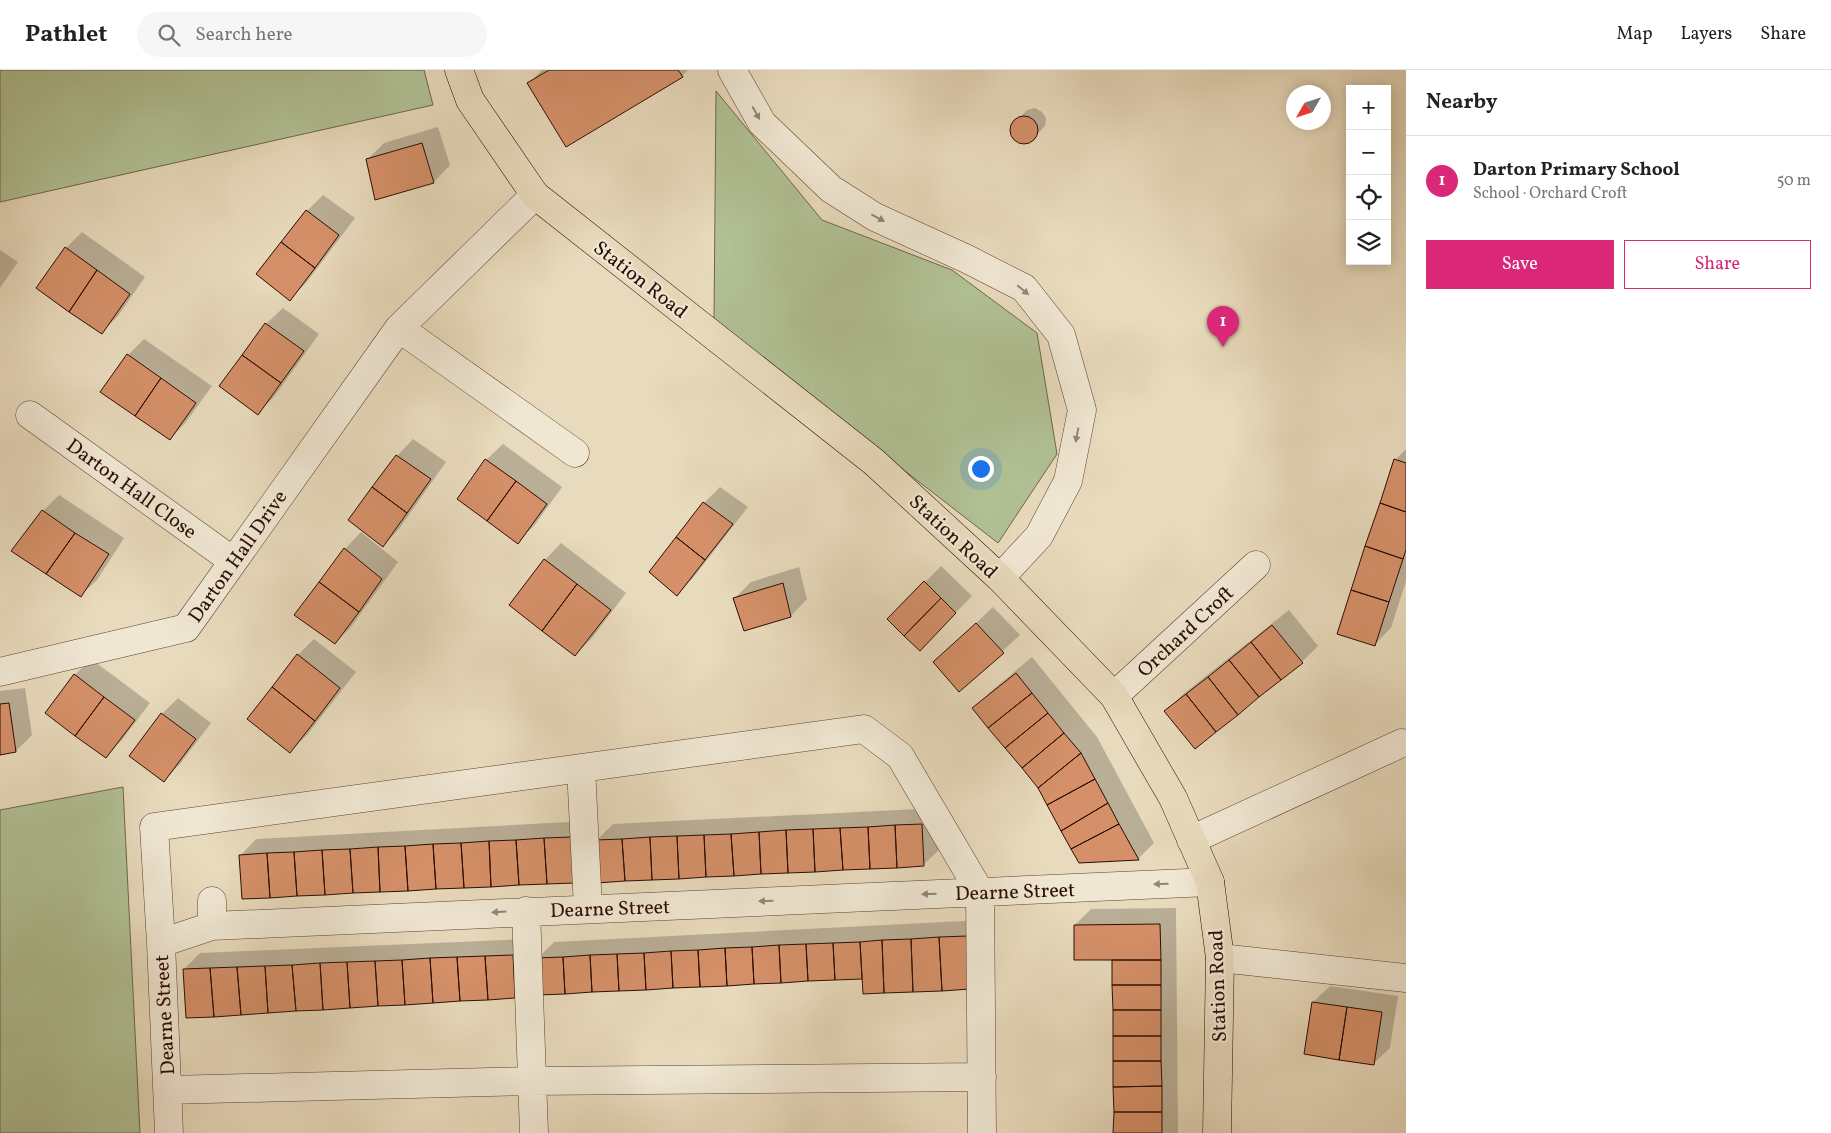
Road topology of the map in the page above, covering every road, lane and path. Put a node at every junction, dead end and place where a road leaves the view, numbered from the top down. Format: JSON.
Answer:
{"nodes":[{"id":1,"x":459,"y":70,"type":"edge"},
{"id":2,"x":732,"y":70,"type":"edge"},
{"id":3,"x":535,"y":195,"type":"junction"},
{"id":4,"x":399,"y":328,"type":"junction"},
{"id":5,"x":30,"y":415,"type":"dead end"},
{"id":6,"x":575,"y":453,"type":"dead end"},
{"id":7,"x":233,"y":561,"type":"junction"},
{"id":8,"x":1256,"y":565,"type":"dead end"},
{"id":9,"x":1000,"y":578,"type":"junction"},
{"id":10,"x":0,"y":672,"type":"edge"},
{"id":11,"x":1114,"y":696,"type":"junction"},
{"id":12,"x":1402,"y":744,"type":"dead end"},
{"id":13,"x":581,"y":768,"type":"junction"},
{"id":14,"x":1192,"y":840,"type":"junction"},
{"id":15,"x":1210,"y":882,"type":"junction"},
{"id":16,"x":980,"y":892,"type":"junction"},
{"id":17,"x":588,"y":908,"type":"junction"},
{"id":18,"x":526,"y":911,"type":"junction"},
{"id":19,"x":161,"y":943,"type":"junction"},
{"id":20,"x":1220,"y":958,"type":"junction"},
{"id":21,"x":1406,"y":978,"type":"edge"},
{"id":22,"x":982,"y":1078,"type":"junction"},
{"id":23,"x":533,"y":1081,"type":"junction"},
{"id":24,"x":168,"y":1090,"type":"junction"},
{"id":25,"x":169,"y":1133,"type":"edge"},
{"id":26,"x":534,"y":1133,"type":"edge"},
{"id":27,"x":982,"y":1133,"type":"edge"},
{"id":28,"x":1217,"y":1133,"type":"edge"}],
"edges":[{"from":1,"to":3,"type":"main road","name":"Station Road"},
{"from":2,"to":9,"type":"street","one_way":true},
{"from":3,"to":4,"type":"street","name":"Darton Hall Drive"},
{"from":3,"to":9,"type":"main road","name":"Station Road"},
{"from":4,"to":6,"type":"street"},
{"from":4,"to":7,"type":"street","name":"Darton Hall Drive"},
{"from":5,"to":7,"type":"street","name":"Darton Hall Close"},
{"from":7,"to":10,"type":"street","name":"Darton Hall Drive"},
{"from":8,"to":11,"type":"street","name":"Orchard Croft"},
{"from":9,"to":11,"type":"main road","name":"Station Road"},
{"from":11,"to":14,"type":"main road","name":"Station Road"},
{"from":12,"to":14,"type":"street"},
{"from":13,"to":16,"type":"street"},
{"from":13,"to":17,"type":"street"},
{"from":13,"to":19,"type":"street"},
{"from":14,"to":15,"type":"main road","name":"Station Road"},
{"from":15,"to":16,"type":"street","name":"Dearne Street","one_way":true},
{"from":15,"to":20,"type":"main road","name":"Station Road"},
{"from":16,"to":17,"type":"street","name":"Dearne Street","one_way":true},
{"from":16,"to":22,"type":"street"},
{"from":17,"to":18,"type":"street","name":"Dearne Street"},
{"from":18,"to":19,"type":"street","name":"Dearne Street","one_way":true},
{"from":18,"to":23,"type":"street"},
{"from":19,"to":24,"type":"street","name":"Dearne Street"},
{"from":20,"to":21,"type":"street"},
{"from":20,"to":28,"type":"main road","name":"Station Road"},
{"from":22,"to":23,"type":"street"},
{"from":22,"to":27,"type":"street"},
{"from":23,"to":24,"type":"street"},
{"from":23,"to":26,"type":"street"},
{"from":24,"to":25,"type":"street","name":"Dearne Street"}]}
